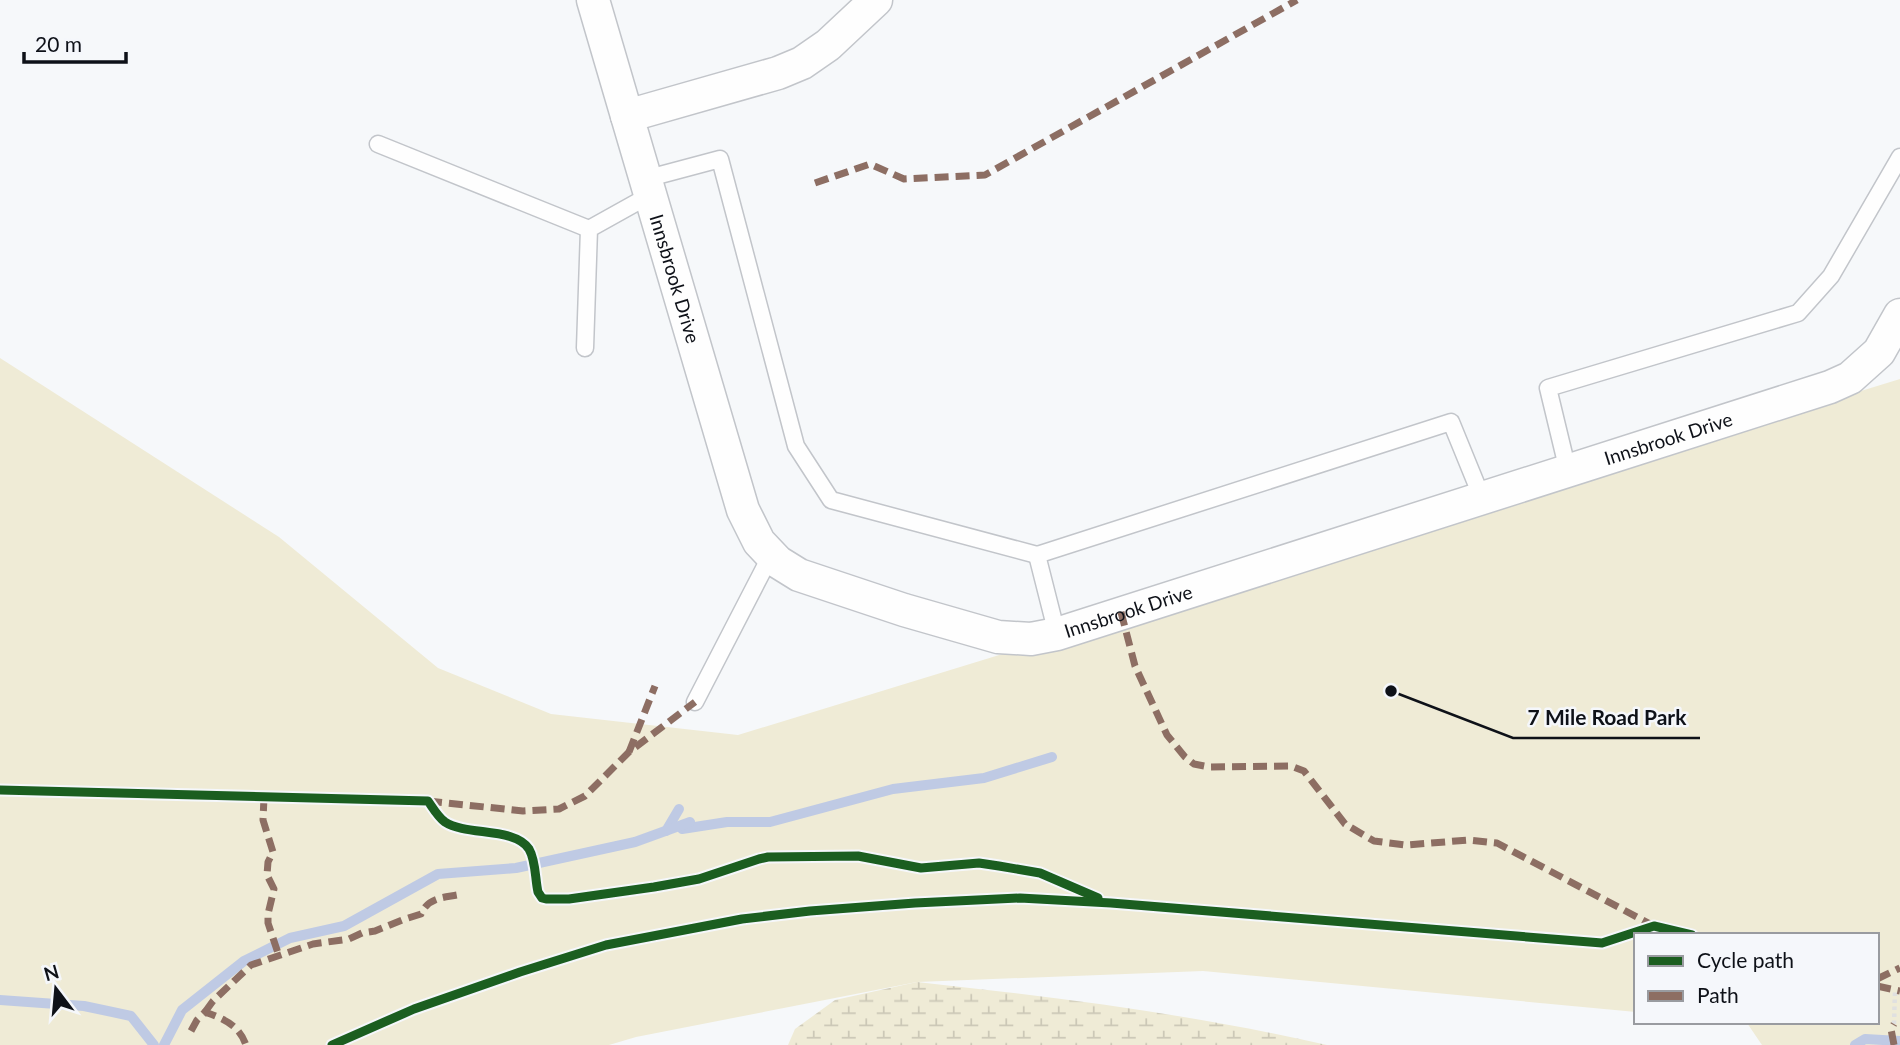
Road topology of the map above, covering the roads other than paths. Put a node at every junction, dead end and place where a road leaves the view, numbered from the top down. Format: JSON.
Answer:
{"nodes":[{"id":1,"x":593,"y":0,"type":"edge"},
{"id":2,"x":876,"y":0,"type":"edge"},
{"id":3,"x":627,"y":116,"type":"junction"},
{"id":4,"x":379,"y":145,"type":"dead end"},
{"id":5,"x":1900,"y":157,"type":"edge"},
{"id":6,"x":647,"y":187,"type":"junction"},
{"id":7,"x":589,"y":229,"type":"junction"},
{"id":8,"x":1900,"y":316,"type":"edge"},
{"id":9,"x":585,"y":348,"type":"dead end"},
{"id":10,"x":1568,"y":471,"type":"junction"},
{"id":11,"x":1482,"y":498,"type":"junction"},
{"id":12,"x":771,"y":555,"type":"junction"},
{"id":13,"x":1037,"y":555,"type":"junction"},
{"id":14,"x":1056,"y":634,"type":"junction"},
{"id":15,"x":695,"y":702,"type":"dead end"}],
"edges":[{"from":1,"to":3,"type":"street","name":"Innsbrook Drive"},
{"from":2,"to":3,"type":"street"},
{"from":3,"to":6,"type":"street","name":"Innsbrook Drive"},
{"from":4,"to":7,"type":"lane"},
{"from":5,"to":10,"type":"lane"},
{"from":6,"to":7,"type":"lane"},
{"from":6,"to":12,"type":"street","name":"Innsbrook Drive"},
{"from":6,"to":13,"type":"lane"},
{"from":7,"to":9,"type":"lane"},
{"from":8,"to":10,"type":"street","name":"Innsbrook Drive"},
{"from":10,"to":11,"type":"street","name":"Innsbrook Drive"},
{"from":11,"to":13,"type":"lane"},
{"from":11,"to":14,"type":"street","name":"Innsbrook Drive"},
{"from":12,"to":14,"type":"street","name":"Innsbrook Drive"},
{"from":12,"to":15,"type":"lane"},
{"from":13,"to":14,"type":"lane"}]}
